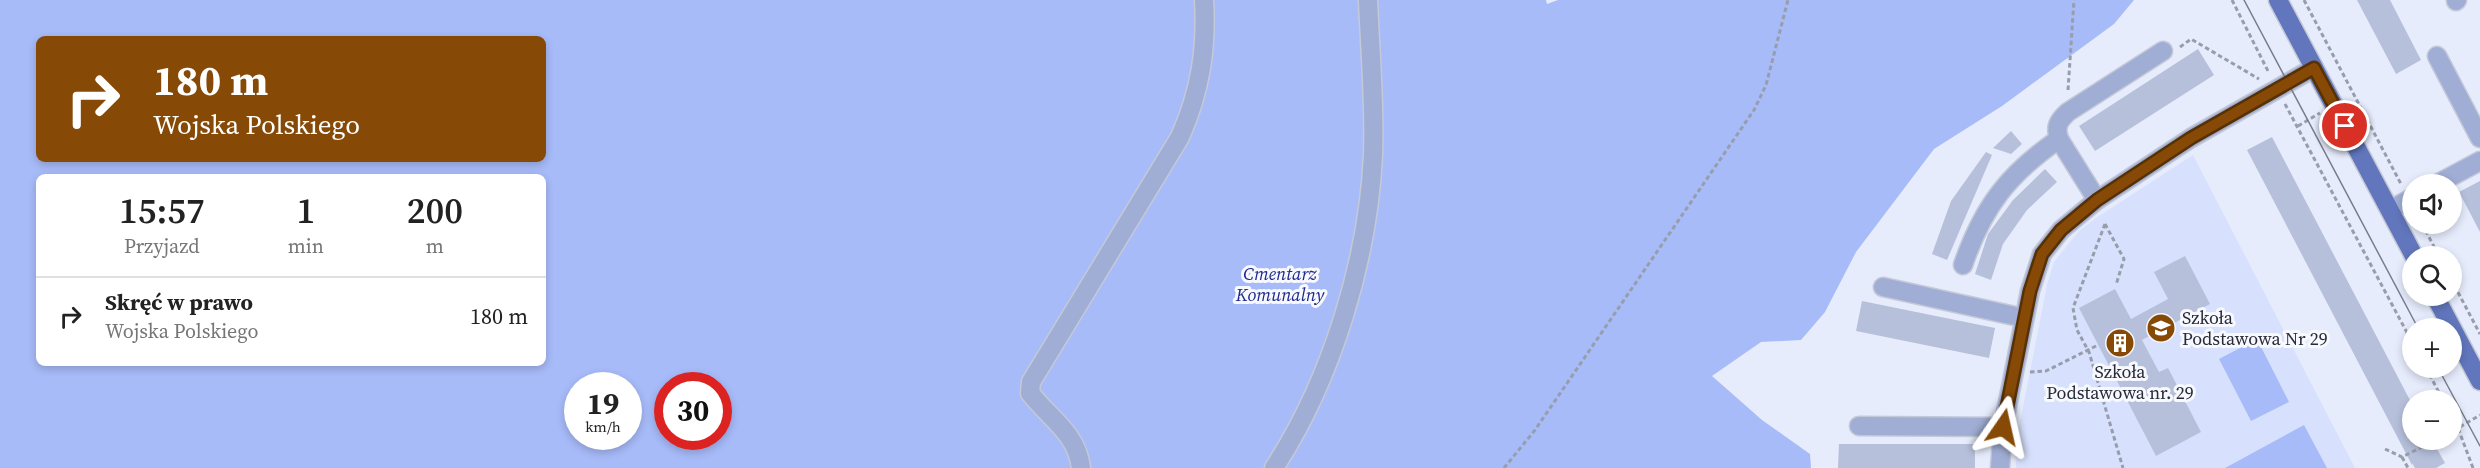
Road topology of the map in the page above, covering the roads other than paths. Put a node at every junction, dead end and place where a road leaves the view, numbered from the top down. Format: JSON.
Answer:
{"nodes":[{"id":1,"x":1204,"y":0,"type":"edge"},
{"id":2,"x":1368,"y":0,"type":"edge"},
{"id":3,"x":2278,"y":0,"type":"edge"},
{"id":4,"x":2163,"y":51,"type":"dead end"},
{"id":5,"x":2437,"y":57,"type":"dead end"},
{"id":6,"x":2314,"y":68,"type":"junction"},
{"id":7,"x":2480,"y":138,"type":"edge"},
{"id":8,"x":2059,"y":139,"type":"junction"},
{"id":9,"x":2480,"y":161,"type":"edge"},
{"id":10,"x":2455,"y":174,"type":"edge"},
{"id":11,"x":2402,"y":204,"type":"edge"},
{"id":12,"x":2099,"y":208,"type":"junction"},
{"id":13,"x":2390,"y":210,"type":"junction"},
{"id":14,"x":2409,"y":246,"type":"edge"},
{"id":15,"x":1963,"y":265,"type":"dead end"},
{"id":16,"x":1883,"y":287,"type":"dead end"},
{"id":17,"x":2440,"y":306,"type":"edge"},
{"id":18,"x":2024,"y":318,"type":"junction"},
{"id":19,"x":2480,"y":381,"type":"edge"},
{"id":20,"x":1859,"y":426,"type":"dead end"},
{"id":21,"x":2003,"y":427,"type":"junction"},
{"id":22,"x":1081,"y":468,"type":"edge"},
{"id":23,"x":1274,"y":468,"type":"edge"},
{"id":24,"x":2000,"y":468,"type":"edge"}],
"edges":[{"from":1,"to":22,"type":"street"},
{"from":2,"to":23,"type":"street"},
{"from":3,"to":6,"type":"main road"},
{"from":4,"to":8,"type":"street"},
{"from":5,"to":7,"type":"street"},
{"from":6,"to":12,"type":"street"},
{"from":6,"to":13,"type":"main road"},
{"from":8,"to":12,"type":"street"},
{"from":8,"to":15,"type":"street"},
{"from":9,"to":10,"type":"street"},
{"from":11,"to":13,"type":"street"},
{"from":12,"to":18,"type":"street"},
{"from":13,"to":14,"type":"main road"},
{"from":16,"to":18,"type":"street"},
{"from":17,"to":19,"type":"main road"},
{"from":18,"to":21,"type":"street"},
{"from":20,"to":21,"type":"street"},
{"from":21,"to":24,"type":"street"}]}
